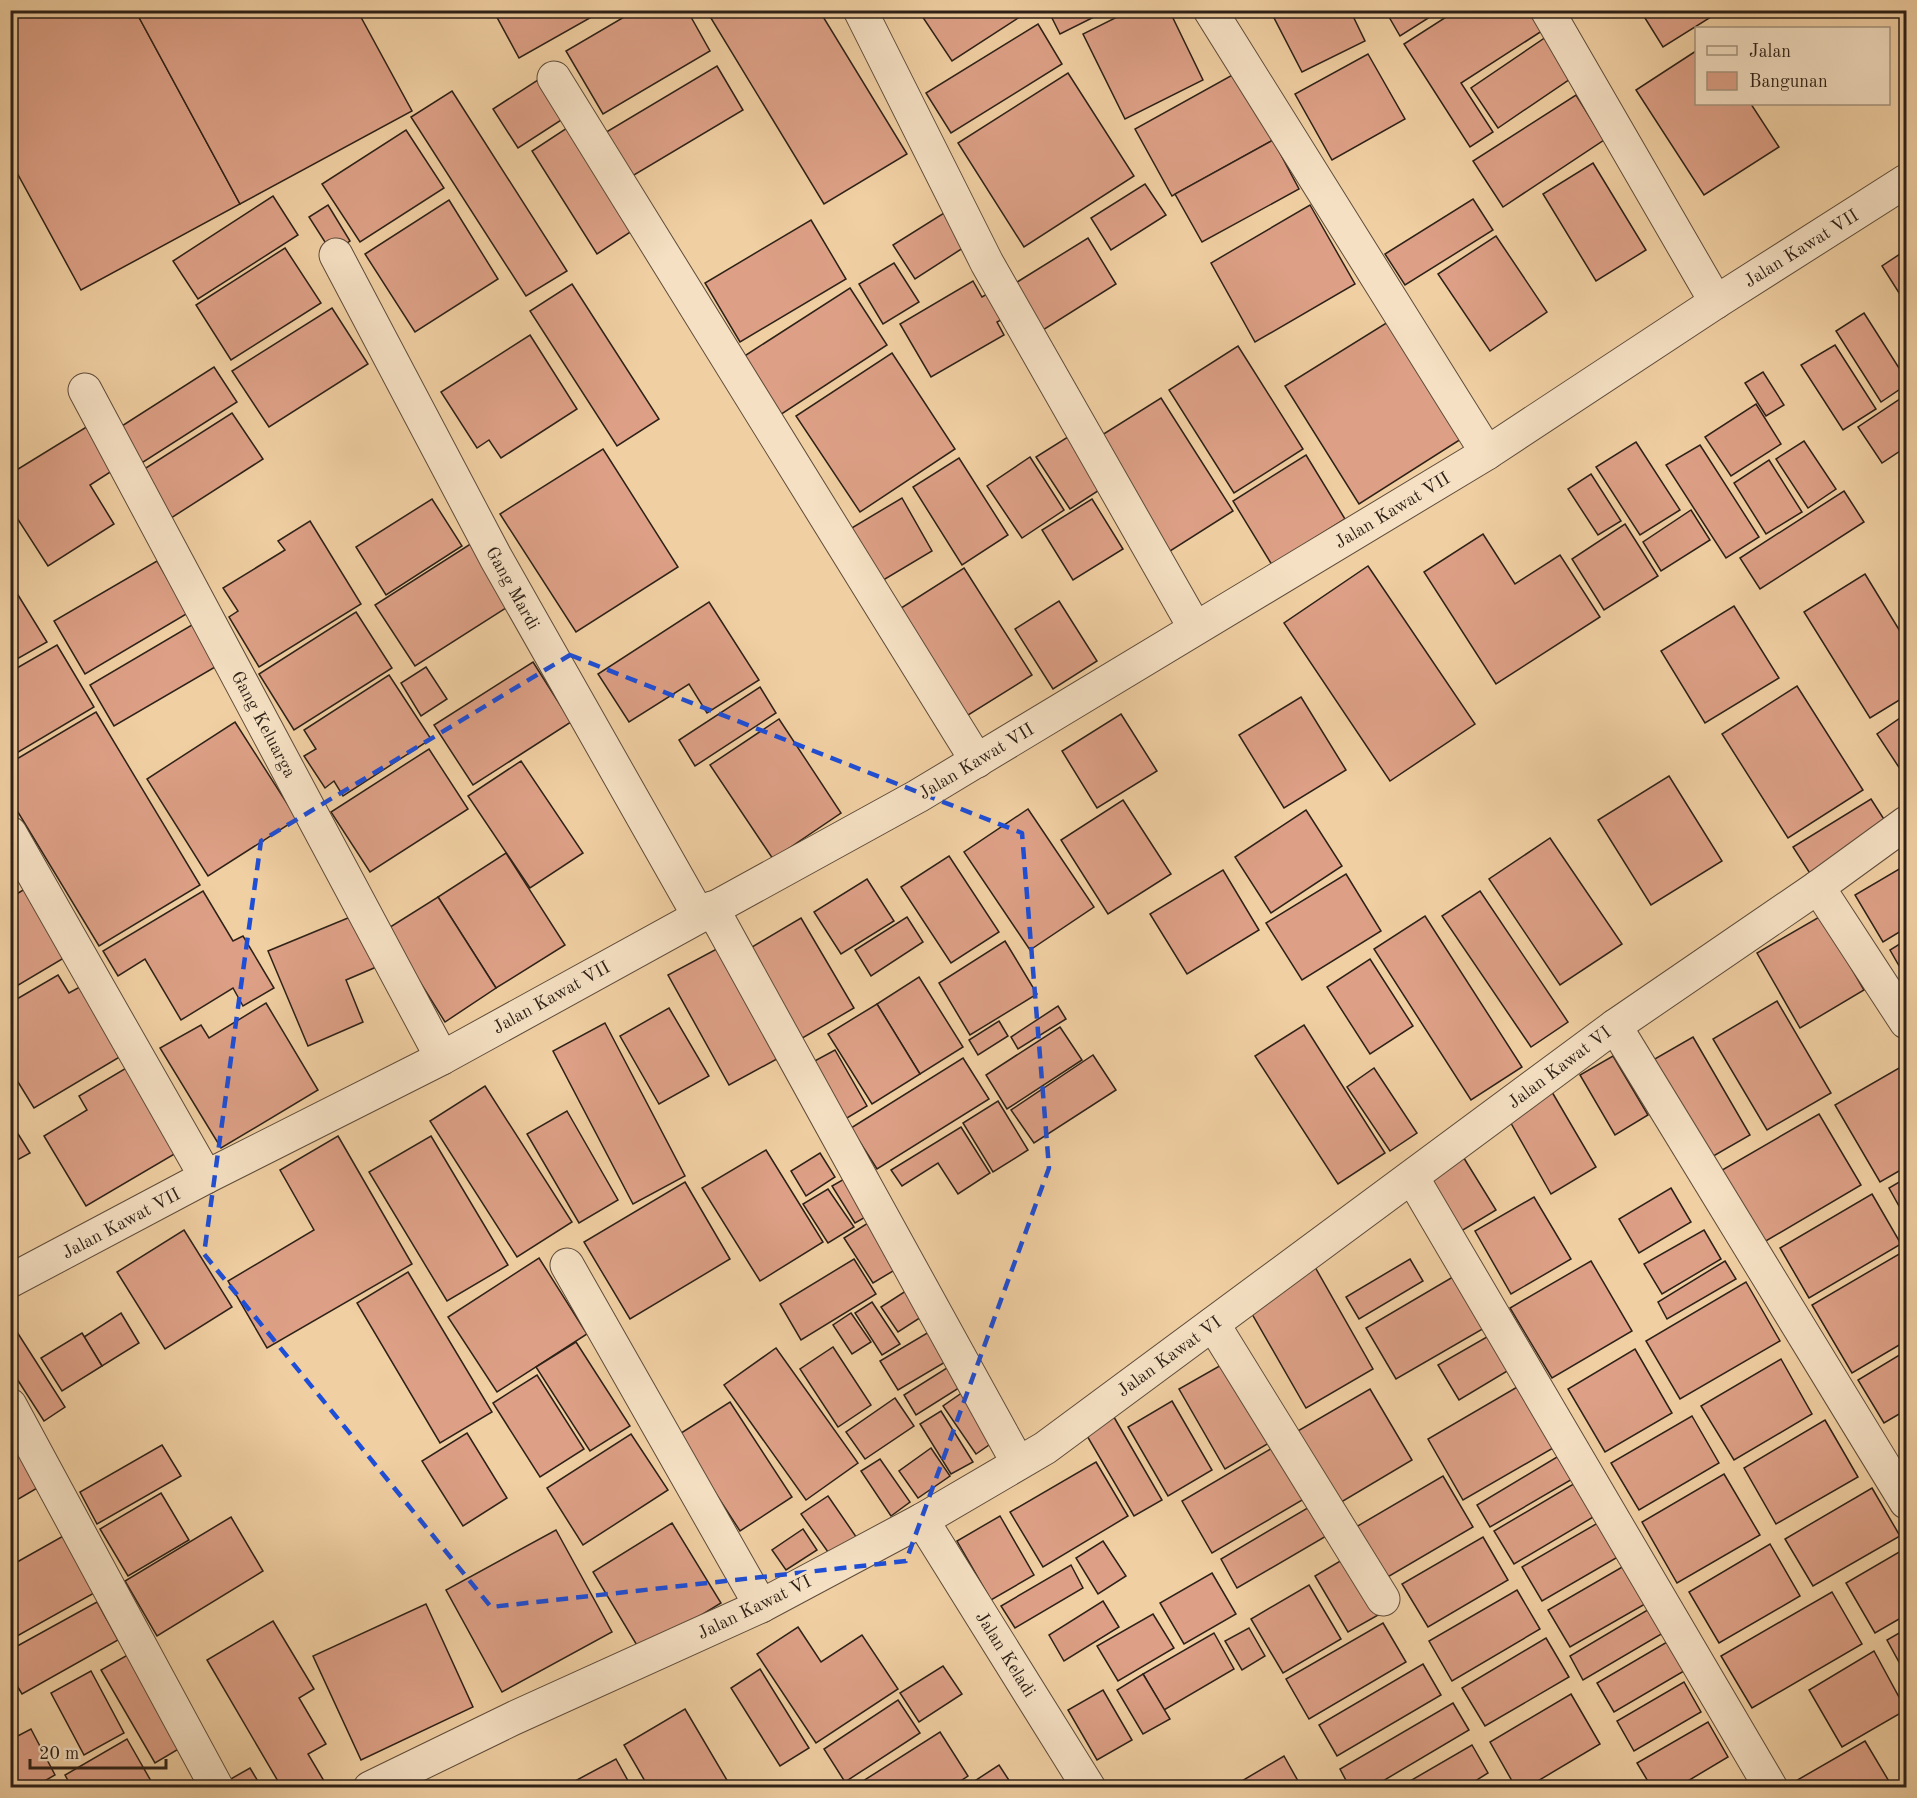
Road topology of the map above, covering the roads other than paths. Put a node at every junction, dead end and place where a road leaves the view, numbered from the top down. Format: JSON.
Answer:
{"nodes":[{"id":1,"x":860,"y":10,"type":"edge"},
{"id":2,"x":1210,"y":10,"type":"edge"},
{"id":3,"x":1547,"y":10,"type":"edge"},
{"id":4,"x":554,"y":78,"type":"dead end"},
{"id":5,"x":1906,"y":181,"type":"edge"},
{"id":6,"x":336,"y":255,"type":"dead end"},
{"id":7,"x":1716,"y":302,"type":"junction"},
{"id":8,"x":85,"y":390,"type":"dead end"},
{"id":9,"x":1487,"y":453,"type":"junction"},
{"id":10,"x":1195,"y":628,"type":"junction"},
{"id":11,"x":977,"y":761,"type":"junction"},
{"id":12,"x":1906,"y":823,"type":"edge"},
{"id":13,"x":10,"y":833,"type":"edge"},
{"id":14,"x":1818,"y":887,"type":"junction"},
{"id":15,"x":706,"y":912,"type":"junction"},
{"id":16,"x":1906,"y":1022,"type":"edge"},
{"id":17,"x":1615,"y":1026,"type":"junction"},
{"id":18,"x":442,"y":1058,"type":"junction"},
{"id":19,"x":206,"y":1177,"type":"junction"},
{"id":20,"x":1412,"y":1177,"type":"junction"},
{"id":21,"x":567,"y":1265,"type":"dead end"},
{"id":22,"x":10,"y":1281,"type":"edge"},
{"id":23,"x":1213,"y":1324,"type":"junction"},
{"id":24,"x":10,"y":1405,"type":"edge"},
{"id":25,"x":1018,"y":1463,"type":"junction"},
{"id":26,"x":1906,"y":1502,"type":"edge"},
{"id":27,"x":922,"y":1520,"type":"junction"},
{"id":28,"x":1383,"y":1599,"type":"dead end"},
{"id":29,"x":760,"y":1605,"type":"junction"},
{"id":30,"x":217,"y":1788,"type":"edge"},
{"id":31,"x":370,"y":1788,"type":"edge"},
{"id":32,"x":1089,"y":1788,"type":"edge"},
{"id":33,"x":1772,"y":1788,"type":"edge"}],
"edges":[{"from":1,"to":10,"type":"street"},
{"from":2,"to":9,"type":"street"},
{"from":3,"to":7,"type":"street"},
{"from":4,"to":11,"type":"street"},
{"from":5,"to":7,"type":"street","name":"Jalan Kawat VII"},
{"from":6,"to":15,"type":"street","name":"Gang Mardi"},
{"from":7,"to":9,"type":"street","name":"Jalan Kawat VII"},
{"from":8,"to":18,"type":"street","name":"Gang Keluarga"},
{"from":9,"to":10,"type":"street","name":"Jalan Kawat VII"},
{"from":10,"to":11,"type":"street","name":"Jalan Kawat VII"},
{"from":11,"to":15,"type":"street","name":"Jalan Kawat VII"},
{"from":12,"to":14,"type":"street","name":"Jalan Kawat VI"},
{"from":13,"to":19,"type":"street"},
{"from":14,"to":16,"type":"street"},
{"from":14,"to":17,"type":"street","name":"Jalan Kawat VI"},
{"from":15,"to":18,"type":"street","name":"Jalan Kawat VII"},
{"from":15,"to":25,"type":"street","name":"Gang Mardi"},
{"from":17,"to":20,"type":"street","name":"Jalan Kawat VI"},
{"from":17,"to":26,"type":"street"},
{"from":18,"to":19,"type":"street","name":"Jalan Kawat VII"},
{"from":19,"to":22,"type":"street","name":"Jalan Kawat VII"},
{"from":20,"to":23,"type":"street","name":"Jalan Kawat VI"},
{"from":20,"to":33,"type":"street"},
{"from":21,"to":29,"type":"street"},
{"from":23,"to":25,"type":"street","name":"Jalan Kawat VI"},
{"from":23,"to":28,"type":"street"},
{"from":24,"to":30,"type":"street"},
{"from":25,"to":27,"type":"street","name":"Jalan Kawat VI"},
{"from":27,"to":29,"type":"street","name":"Jalan Kawat VI"},
{"from":27,"to":32,"type":"street","name":"Jalan Keladi"},
{"from":29,"to":31,"type":"street","name":"Jalan Kawat VI"}]}
